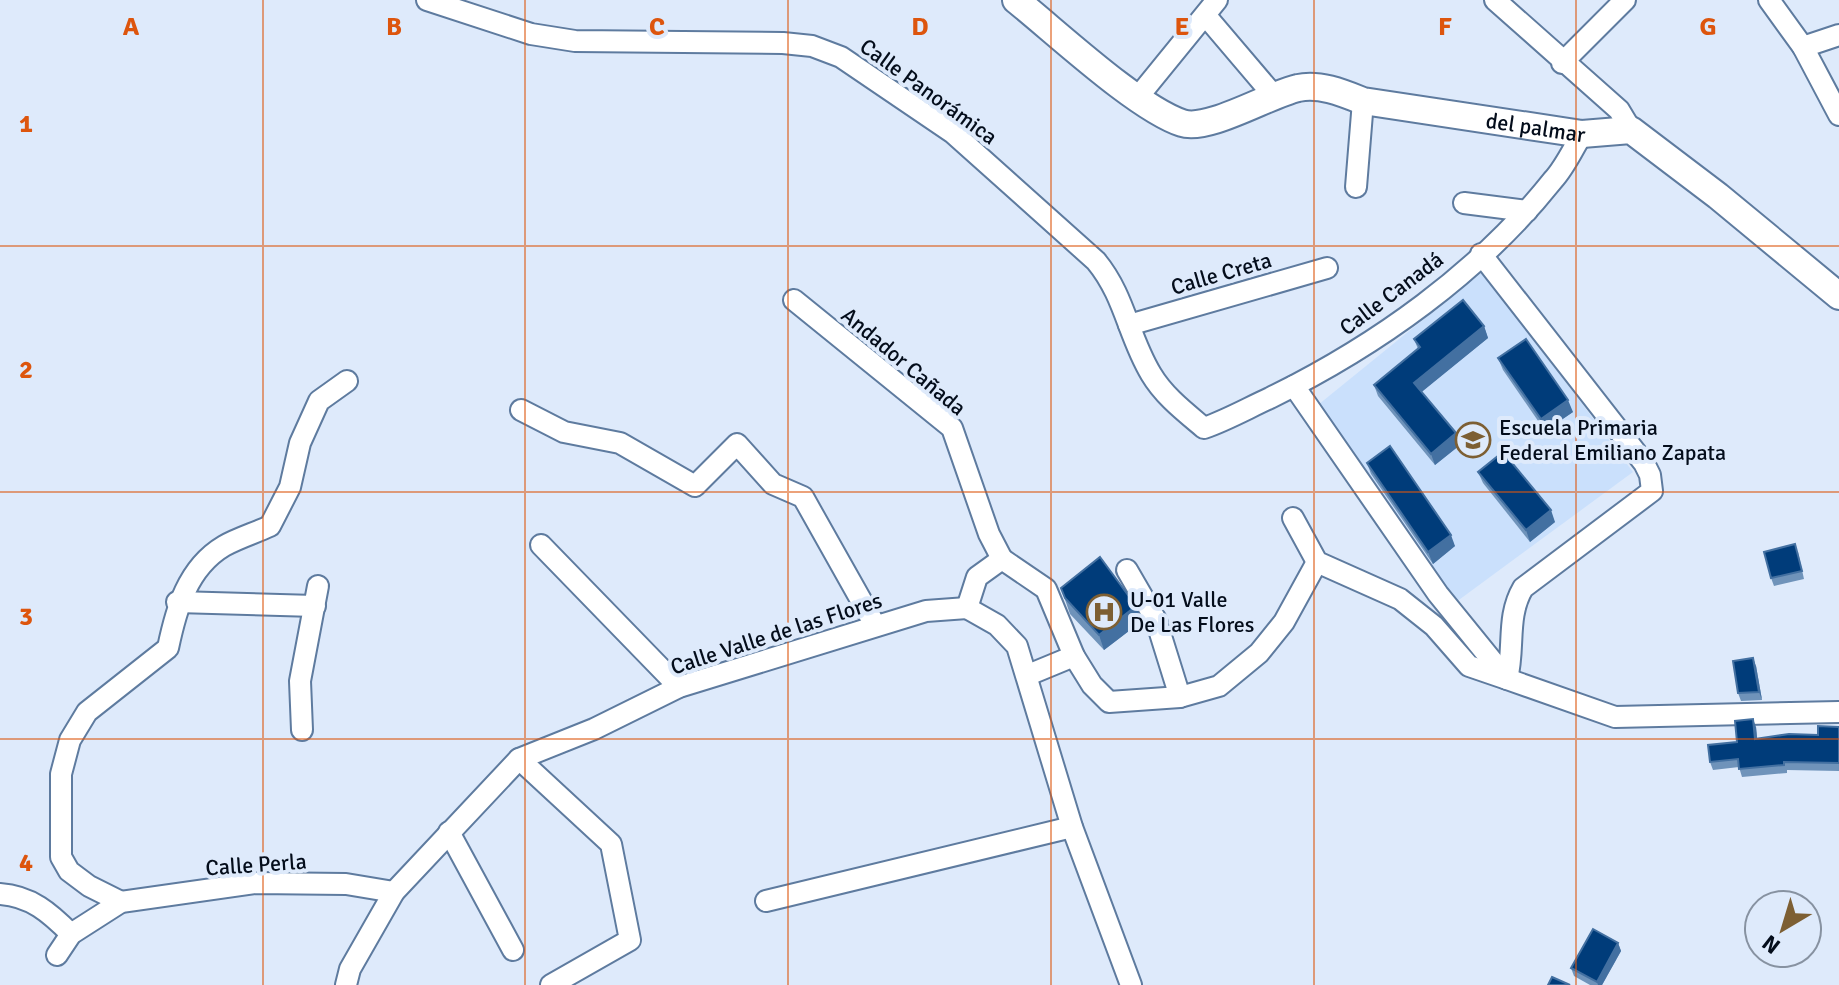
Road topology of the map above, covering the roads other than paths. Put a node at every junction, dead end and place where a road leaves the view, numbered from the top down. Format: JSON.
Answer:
{"nodes":[{"id":1,"x":427,"y":0,"type":"edge"},
{"id":2,"x":1016,"y":0,"type":"edge"},
{"id":3,"x":1495,"y":0,"type":"edge"},
{"id":4,"x":1625,"y":0,"type":"edge"},
{"id":5,"x":1769,"y":0,"type":"edge"},
{"id":6,"x":1212,"y":8,"type":"edge"},
{"id":7,"x":1839,"y":35,"type":"edge"},
{"id":8,"x":1803,"y":47,"type":"junction"},
{"id":9,"x":1562,"y":63,"type":"junction"},
{"id":10,"x":1274,"y":96,"type":"junction"},
{"id":11,"x":1138,"y":97,"type":"junction"},
{"id":12,"x":1363,"y":101,"type":"junction"},
{"id":13,"x":1839,"y":115,"type":"edge"},
{"id":14,"x":1631,"y":130,"type":"junction"},
{"id":15,"x":1582,"y":134,"type":"junction"},
{"id":16,"x":1356,"y":187,"type":"dead end"},
{"id":17,"x":1464,"y":203,"type":"dead end"},
{"id":18,"x":1527,"y":211,"type":"junction"},
{"id":19,"x":1481,"y":254,"type":"junction"},
{"id":20,"x":1327,"y":268,"type":"dead end"},
{"id":21,"x":1839,"y":296,"type":"edge"},
{"id":22,"x":794,"y":300,"type":"dead end"},
{"id":23,"x":1129,"y":325,"type":"junction"},
{"id":24,"x":347,"y":381,"type":"dead end"},
{"id":25,"x":1294,"y":386,"type":"junction"},
{"id":26,"x":521,"y":410,"type":"dead end"},
{"id":27,"x":1188,"y":414,"type":"joint"},
{"id":28,"x":1293,"y":518,"type":"dead end"},
{"id":29,"x":541,"y":545,"type":"dead end"},
{"id":30,"x":1002,"y":559,"type":"junction"},
{"id":31,"x":1317,"y":562,"type":"junction"},
{"id":32,"x":1127,"y":570,"type":"dead end"},
{"id":33,"x":177,"y":602,"type":"junction"},
{"id":34,"x":967,"y":608,"type":"junction"},
{"id":35,"x":875,"y":625,"type":"junction"},
{"id":36,"x":1074,"y":656,"type":"junction"},
{"id":37,"x":1028,"y":675,"type":"junction"},
{"id":38,"x":1507,"y":679,"type":"junction"},
{"id":39,"x":679,"y":687,"type":"junction"},
{"id":40,"x":1180,"y":697,"type":"junction"},
{"id":41,"x":1839,"y":712,"type":"edge"},
{"id":42,"x":302,"y":730,"type":"dead end"},
{"id":43,"x":519,"y":759,"type":"junction"},
{"id":44,"x":1072,"y":827,"type":"junction"},
{"id":45,"x":449,"y":832,"type":"junction"},
{"id":46,"x":394,"y":892,"type":"junction"},
{"id":47,"x":0,"y":894,"type":"edge"},
{"id":48,"x":766,"y":901,"type":"dead end"},
{"id":49,"x":121,"y":902,"type":"junction"},
{"id":50,"x":71,"y":934,"type":"junction"},
{"id":51,"x":513,"y":950,"type":"dead end"},
{"id":52,"x":57,"y":955,"type":"dead end"},
{"id":53,"x":346,"y":985,"type":"edge"},
{"id":54,"x":551,"y":985,"type":"edge"},
{"id":55,"x":1131,"y":985,"type":"edge"}],
"edges":[{"from":1,"to":23,"type":"street","name":"Calle Panorámica"},
{"from":2,"to":11,"type":"street"},
{"from":3,"to":9,"type":"street"},
{"from":4,"to":9,"type":"street"},
{"from":5,"to":8,"type":"street"},
{"from":6,"to":10,"type":"street"},
{"from":6,"to":11,"type":"street"},
{"from":7,"to":8,"type":"street"},
{"from":8,"to":13,"type":"street"},
{"from":9,"to":14,"type":"street"},
{"from":10,"to":11,"type":"street","name":"del palmar"},
{"from":10,"to":12,"type":"street","name":"del palmar"},
{"from":12,"to":15,"type":"street","name":"del palmar"},
{"from":12,"to":16,"type":"street"},
{"from":14,"to":15,"type":"street","name":"del palmar"},
{"from":14,"to":21,"type":"street"},
{"from":15,"to":18,"type":"street","name":"Calle Canadá"},
{"from":17,"to":18,"type":"street"},
{"from":18,"to":19,"type":"street","name":"Calle Canadá"},
{"from":19,"to":25,"type":"street","name":"Calle Canadá"},
{"from":19,"to":38,"type":"street"},
{"from":20,"to":23,"type":"street","name":"Calle Creta"},
{"from":22,"to":30,"type":"street","name":"Andador Cañada"},
{"from":23,"to":27,"type":"street","name":"Calle Panorámica"},
{"from":24,"to":33,"type":"street"},
{"from":25,"to":27,"type":"street","name":"Calle Canadá"},
{"from":25,"to":38,"type":"street"},
{"from":26,"to":35,"type":"street"},
{"from":28,"to":31,"type":"street"},
{"from":29,"to":39,"type":"street"},
{"from":30,"to":34,"type":"street"},
{"from":30,"to":36,"type":"street"},
{"from":31,"to":38,"type":"street"},
{"from":31,"to":40,"type":"street"},
{"from":32,"to":40,"type":"street"},
{"from":33,"to":42,"type":"street"},
{"from":33,"to":49,"type":"street"},
{"from":34,"to":35,"type":"street","name":"Calle Valle de las Flores"},
{"from":34,"to":37,"type":"street"},
{"from":35,"to":39,"type":"street","name":"Calle Valle de las Flores"},
{"from":36,"to":37,"type":"street"},
{"from":36,"to":40,"type":"street"},
{"from":37,"to":44,"type":"street"},
{"from":38,"to":41,"type":"street"},
{"from":39,"to":43,"type":"street","name":"Calle Valle de las Flores"},
{"from":43,"to":45,"type":"street","name":"Calle Valle de las Flores"},
{"from":43,"to":54,"type":"street"},
{"from":44,"to":48,"type":"street"},
{"from":44,"to":55,"type":"street"},
{"from":45,"to":46,"type":"street","name":"Calle Valle de las Flores"},
{"from":45,"to":51,"type":"street"},
{"from":46,"to":49,"type":"street","name":"Calle Perla"},
{"from":46,"to":53,"type":"street","name":"Calle Valle de las Flores"},
{"from":47,"to":50,"type":"street"},
{"from":49,"to":50,"type":"street","name":"Calle Perla"},
{"from":50,"to":52,"type":"street","name":"Calle Perla"}]}
